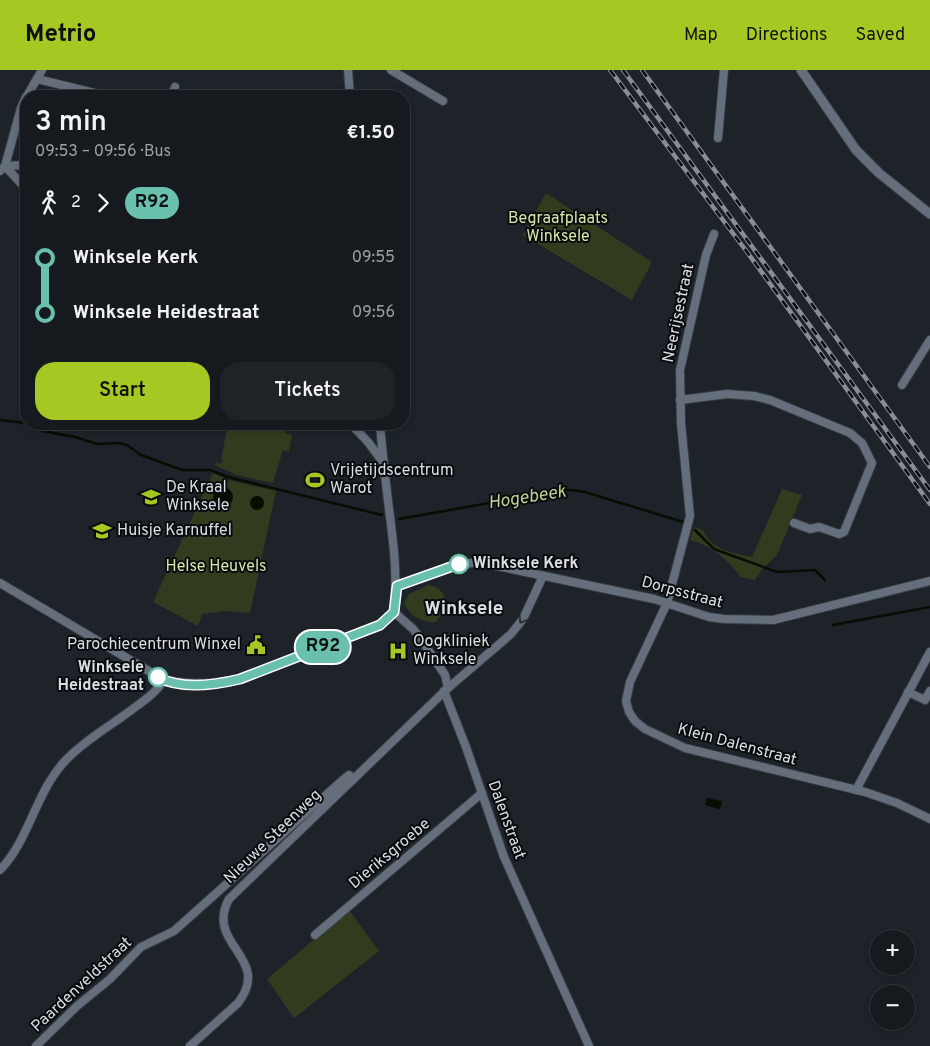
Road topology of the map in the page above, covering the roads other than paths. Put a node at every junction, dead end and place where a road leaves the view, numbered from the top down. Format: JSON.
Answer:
{"nodes":[{"id":1,"x":42,"y":70,"type":"edge"},
{"id":2,"x":348,"y":70,"type":"edge"},
{"id":3,"x":392,"y":70,"type":"edge"},
{"id":4,"x":724,"y":70,"type":"edge"},
{"id":5,"x":801,"y":70,"type":"edge"},
{"id":6,"x":37,"y":79,"type":"junction"},
{"id":7,"x":175,"y":87,"type":"dead end"},
{"id":8,"x":30,"y":90,"type":"edge"},
{"id":9,"x":82,"y":90,"type":"edge"},
{"id":10,"x":174,"y":90,"type":"edge"},
{"id":11,"x":350,"y":90,"type":"edge"},
{"id":12,"x":443,"y":101,"type":"dead end"},
{"id":13,"x":20,"y":111,"type":"edge"},
{"id":14,"x":718,"y":138,"type":"dead end"},
{"id":15,"x":20,"y":166,"type":"edge"},
{"id":16,"x":2,"y":169,"type":"edge"},
{"id":17,"x":20,"y":184,"type":"edge"},
{"id":18,"x":930,"y":214,"type":"edge"},
{"id":19,"x":714,"y":234,"type":"dead end"},
{"id":20,"x":930,"y":340,"type":"edge"},
{"id":21,"x":902,"y":385,"type":"dead end"},
{"id":22,"x":680,"y":400,"type":"junction"},
{"id":23,"x":357,"y":430,"type":"edge"},
{"id":24,"x":380,"y":430,"type":"edge"},
{"id":25,"x":383,"y":462,"type":"junction"},
{"id":26,"x":794,"y":524,"type":"dead end"},
{"id":27,"x":543,"y":576,"type":"junction"},
{"id":28,"x":930,"y":580,"type":"edge"},
{"id":29,"x":0,"y":583,"type":"edge"},
{"id":30,"x":397,"y":586,"type":"junction"},
{"id":31,"x":668,"y":603,"type":"junction"},
{"id":32,"x":394,"y":612,"type":"junction"},
{"id":33,"x":930,"y":652,"type":"edge"},
{"id":34,"x":164,"y":680,"type":"junction"},
{"id":35,"x":446,"y":690,"type":"junction"},
{"id":36,"x":930,"y":691,"type":"edge"},
{"id":37,"x":908,"y":692,"type":"junction"},
{"id":38,"x":354,"y":779,"type":"junction"},
{"id":39,"x":856,"y":790,"type":"junction"},
{"id":40,"x":482,"y":793,"type":"junction"},
{"id":41,"x":930,"y":819,"type":"edge"},
{"id":42,"x":0,"y":870,"type":"edge"},
{"id":43,"x":315,"y":935,"type":"dead end"},
{"id":44,"x":36,"y":1046,"type":"edge"},
{"id":45,"x":190,"y":1046,"type":"edge"},
{"id":46,"x":589,"y":1046,"type":"edge"}],
"edges":[{"from":1,"to":6,"type":"street"},
{"from":2,"to":11,"type":"street"},
{"from":3,"to":12,"type":"street"},
{"from":4,"to":14,"type":"street"},
{"from":5,"to":18,"type":"street"},
{"from":6,"to":8,"type":"street"},
{"from":6,"to":9,"type":"street"},
{"from":7,"to":10,"type":"street"},
{"from":13,"to":16,"type":"street"},
{"from":15,"to":16,"type":"street"},
{"from":16,"to":17,"type":"street"},
{"from":19,"to":22,"type":"street","name":"Neerijsestraat"},
{"from":20,"to":21,"type":"street"},
{"from":22,"to":26,"type":"street"},
{"from":22,"to":31,"type":"street","name":"Neerijsestraat"},
{"from":23,"to":25,"type":"street"},
{"from":24,"to":25,"type":"street"},
{"from":25,"to":30,"type":"street"},
{"from":27,"to":30,"type":"street","name":"Dorpsstraat"},
{"from":27,"to":31,"type":"street","name":"Dorpsstraat"},
{"from":27,"to":35,"type":"street","one_way":true},
{"from":28,"to":31,"type":"street","name":"Dorpsstraat"},
{"from":29,"to":34,"type":"street"},
{"from":30,"to":32,"type":"street"},
{"from":31,"to":39,"type":"street","name":"Klein Dalenstraat"},
{"from":32,"to":34,"type":"street"},
{"from":32,"to":35,"type":"street","name":"Dalenstraat"},
{"from":33,"to":37,"type":"street"},
{"from":34,"to":42,"type":"street"},
{"from":35,"to":38,"type":"street","name":"Nieuwe Steenweg"},
{"from":35,"to":40,"type":"street","name":"Dalenstraat"},
{"from":36,"to":37,"type":"street"},
{"from":37,"to":39,"type":"street"},
{"from":38,"to":44,"type":"street","name":"Paardenveldstraat"},
{"from":38,"to":45,"type":"street","name":"Nieuwe Steenweg"},
{"from":39,"to":41,"type":"street","name":"Klein Dalenstraat"},
{"from":40,"to":43,"type":"street","name":"Dieriksgroebe"},
{"from":40,"to":46,"type":"street","name":"Dalenstraat"}]}
